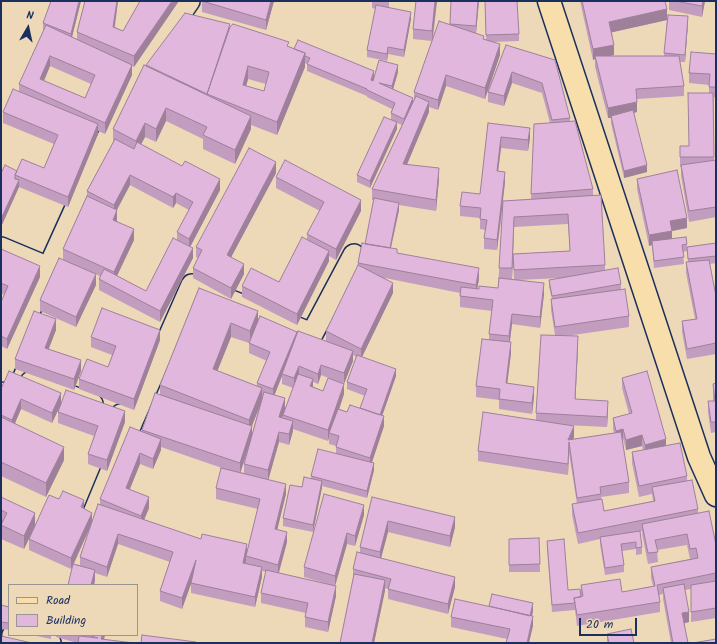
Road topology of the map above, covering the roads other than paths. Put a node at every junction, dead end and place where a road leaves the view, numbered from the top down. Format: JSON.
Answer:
{"nodes":[{"id":1,"x":189,"y":1,"type":"edge"},
{"id":2,"x":549,"y":1,"type":"edge"},
{"id":3,"x":1,"y":248,"type":"edge"},
{"id":4,"x":354,"y":254,"type":"dead end"},
{"id":5,"x":49,"y":268,"type":"junction"},
{"id":6,"x":1,"y":372,"type":"edge"},
{"id":7,"x":133,"y":419,"type":"junction"},
{"id":8,"x":716,"y":495,"type":"edge"},
{"id":9,"x":93,"y":515,"type":"edge"},
{"id":10,"x":18,"y":636,"type":"edge"},
{"id":11,"x":50,"y":643,"type":"edge"}],
"edges":[{"from":1,"to":5,"type":"street"},
{"from":2,"to":8,"type":"main road"},
{"from":3,"to":5,"type":"street"},
{"from":4,"to":7,"type":"street"},
{"from":5,"to":6,"type":"street"},
{"from":6,"to":7,"type":"street"},
{"from":7,"to":9,"type":"street"},
{"from":10,"to":11,"type":"street"}]}
